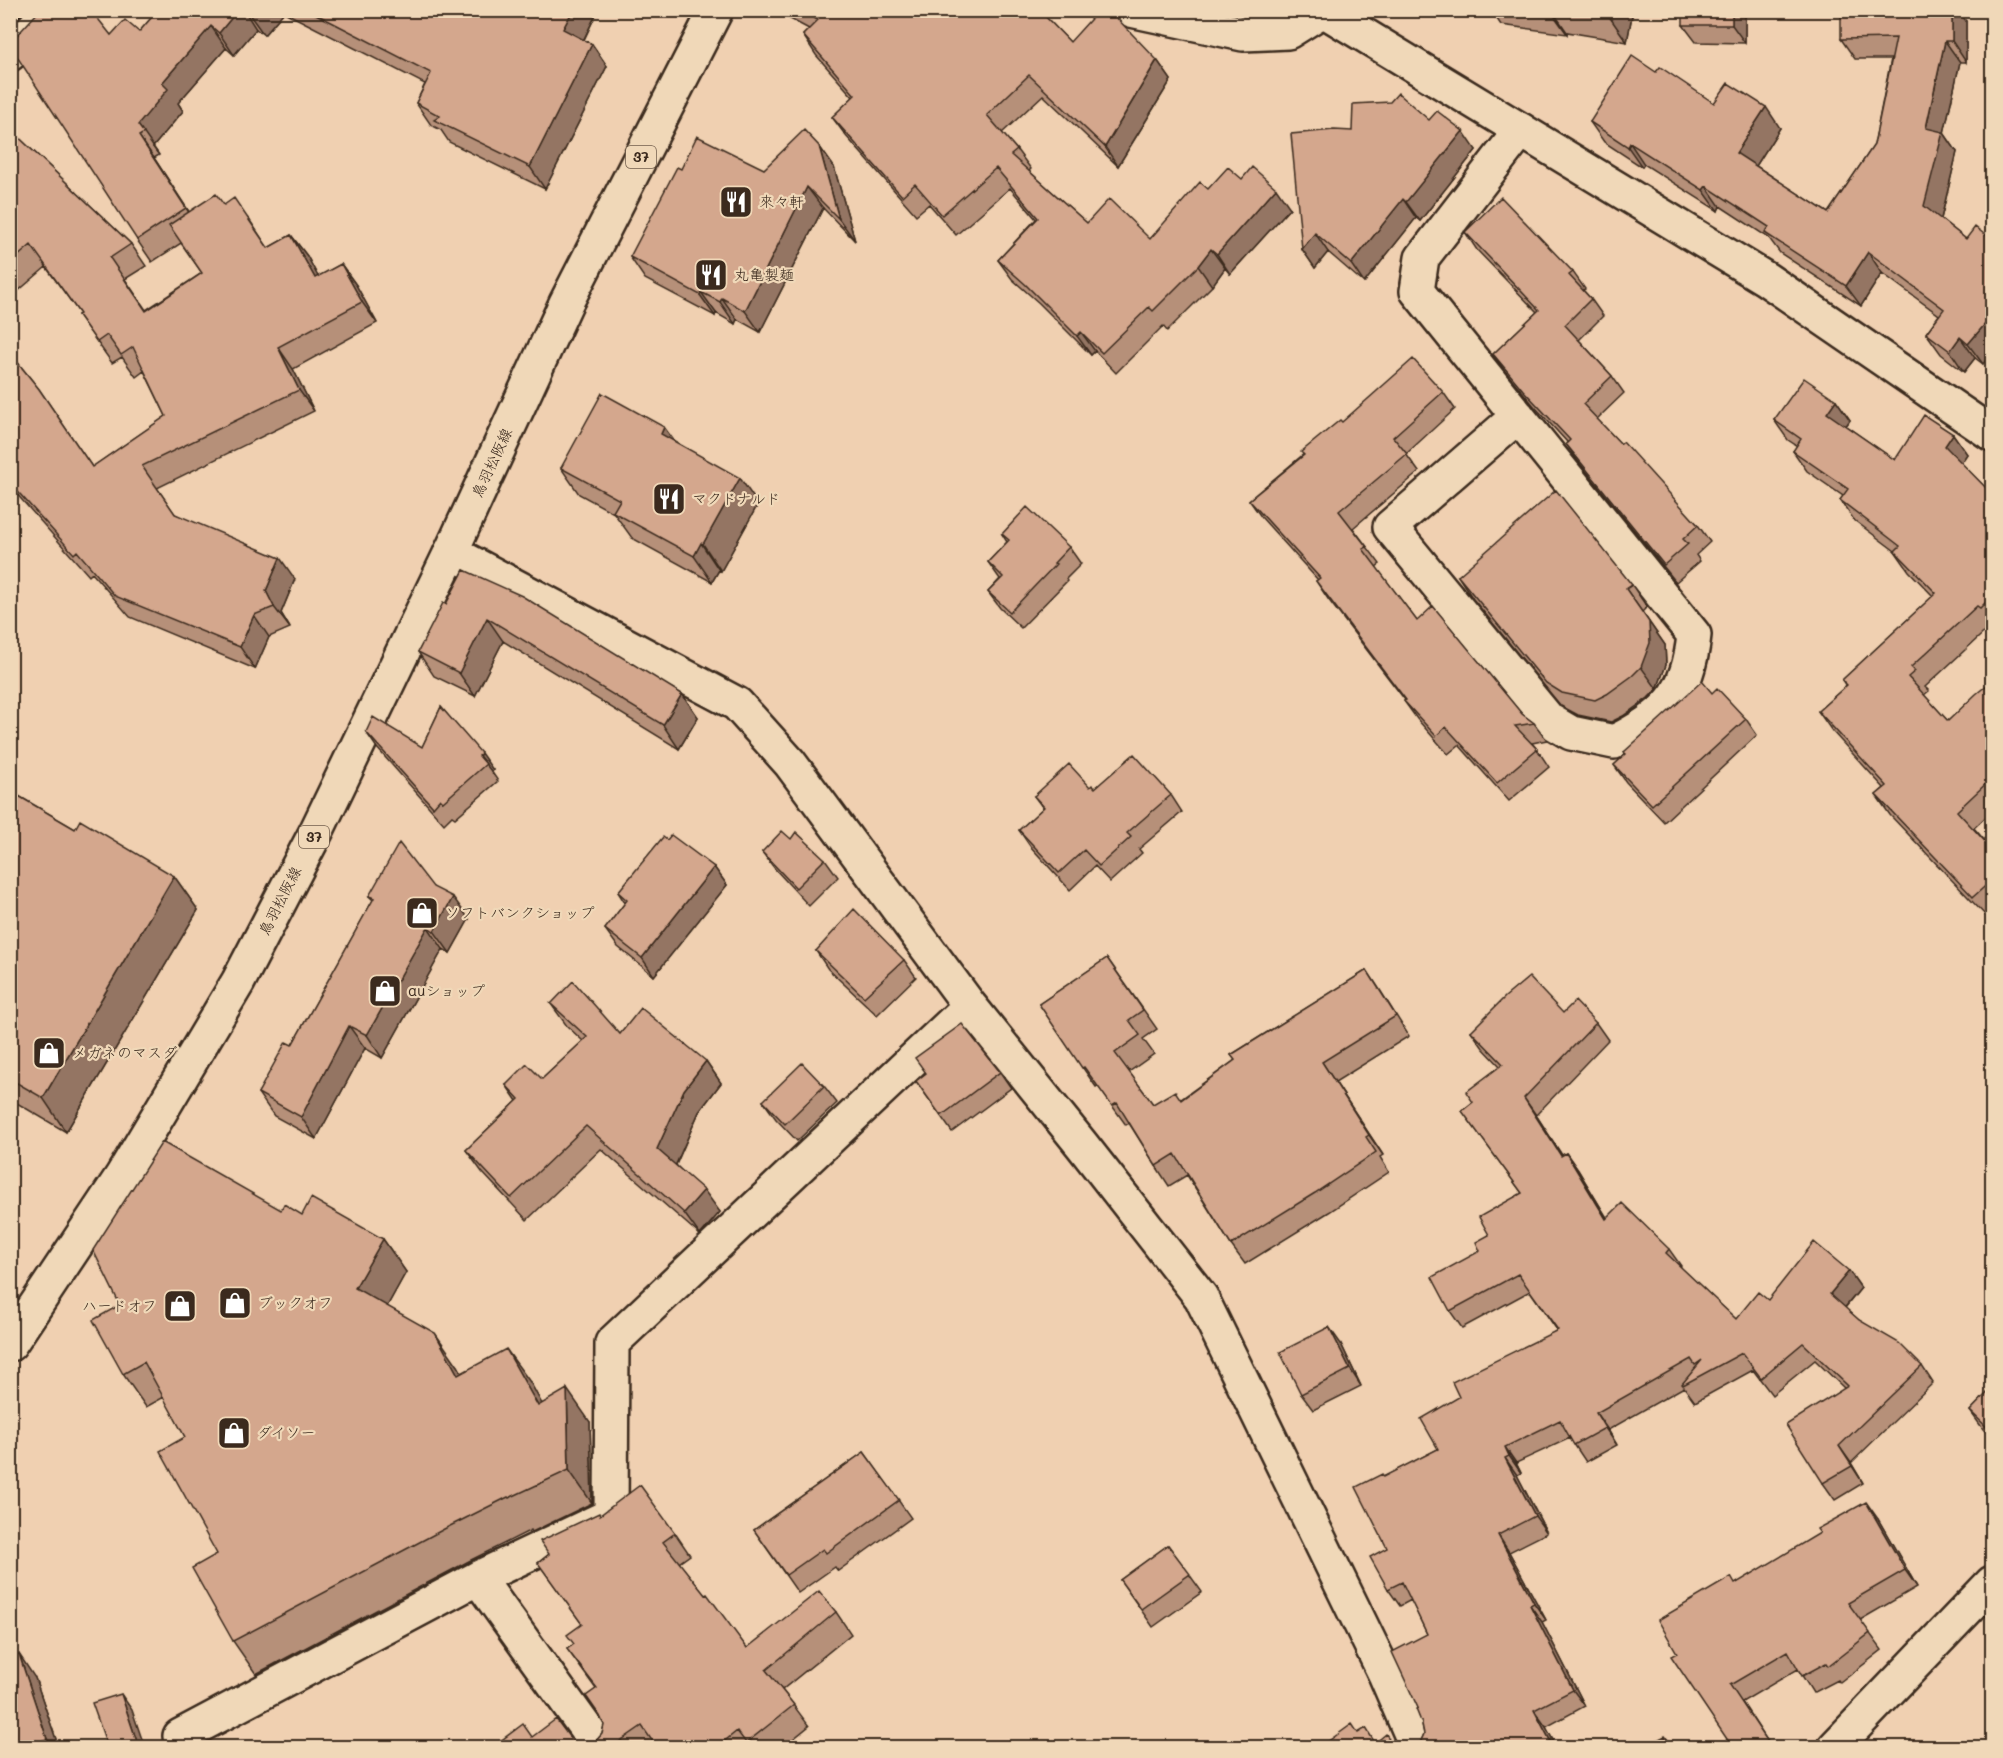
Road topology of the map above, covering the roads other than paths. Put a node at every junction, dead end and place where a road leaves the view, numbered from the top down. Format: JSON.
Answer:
{"nodes":[{"id":1,"x":50,"y":10,"type":"edge"},
{"id":2,"x":691,"y":10,"type":"edge"},
{"id":3,"x":716,"y":10,"type":"edge"},
{"id":4,"x":1131,"y":10,"type":"edge"},
{"id":5,"x":1323,"y":10,"type":"edge"},
{"id":6,"x":10,"y":54,"type":"edge"},
{"id":7,"x":1521,"y":130,"type":"junction"},
{"id":8,"x":566,"y":303,"type":"junction"},
{"id":9,"x":1518,"y":416,"type":"junction"},
{"id":10,"x":1992,"y":434,"type":"edge"},
{"id":11,"x":451,"y":552,"type":"junction"},
{"id":12,"x":970,"y":1006,"type":"junction"},
{"id":13,"x":10,"y":1344,"type":"edge"},
{"id":14,"x":478,"y":1578,"type":"junction"},
{"id":15,"x":1992,"y":1583,"type":"edge"},
{"id":16,"x":184,"y":1748,"type":"edge"},
{"id":17,"x":600,"y":1748,"type":"edge"},
{"id":18,"x":1417,"y":1748,"type":"edge"},
{"id":19,"x":1834,"y":1748,"type":"edge"}],
"edges":[{"from":1,"to":6,"type":"street"},
{"from":2,"to":8,"type":"street","name":"鳥羽松阪線","number":"37"},
{"from":3,"to":8,"type":"street","name":"鳥羽松阪線","number":"37"},
{"from":4,"to":5,"type":"street"},
{"from":5,"to":7,"type":"street"},
{"from":7,"to":9,"type":"street"},
{"from":7,"to":10,"type":"street"},
{"from":8,"to":11,"type":"street","name":"鳥羽松阪線","number":"37"},
{"from":9,"to":9,"type":"street"},
{"from":11,"to":12,"type":"street"},
{"from":11,"to":13,"type":"street","name":"鳥羽松阪線","number":"37"},
{"from":12,"to":14,"type":"street"},
{"from":12,"to":18,"type":"street"},
{"from":14,"to":16,"type":"street"},
{"from":14,"to":17,"type":"street"},
{"from":15,"to":19,"type":"street"}]}
